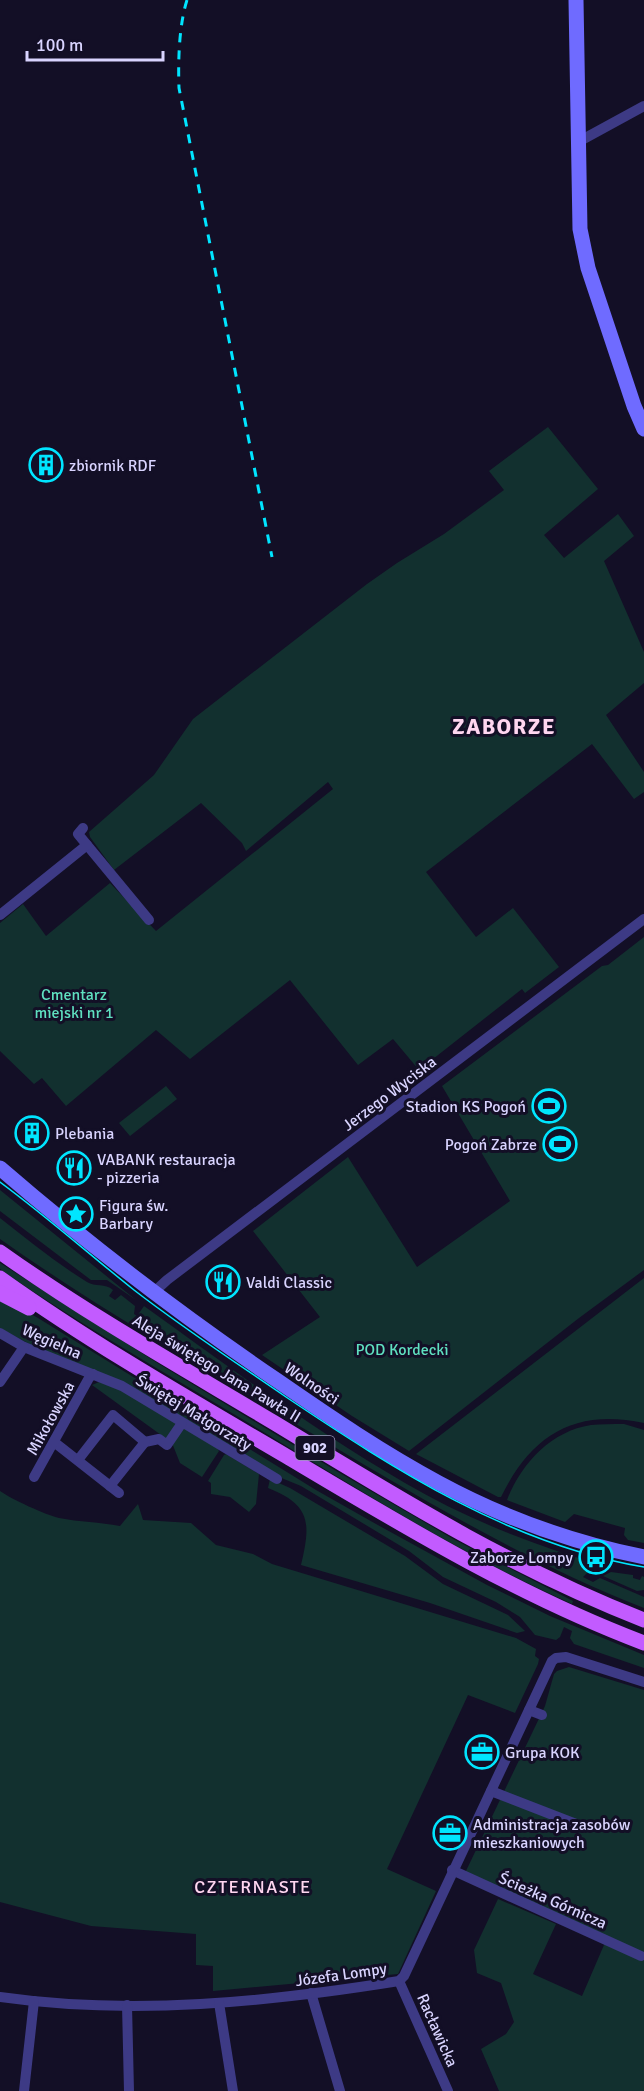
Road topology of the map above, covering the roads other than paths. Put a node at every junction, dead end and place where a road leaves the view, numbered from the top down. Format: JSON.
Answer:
{"nodes":[{"id":1,"x":576,"y":0,"type":"edge"},
{"id":2,"x":644,"y":106,"type":"edge"},
{"id":3,"x":578,"y":142,"type":"junction"},
{"id":4,"x":644,"y":429,"type":"edge"},
{"id":5,"x":82,"y":828,"type":"dead end"},
{"id":6,"x":87,"y":845,"type":"junction"},
{"id":7,"x":0,"y":915,"type":"edge"},
{"id":8,"x":644,"y":919,"type":"edge"},
{"id":9,"x":149,"y":921,"type":"dead end"},
{"id":10,"x":0,"y":1168,"type":"edge"},
{"id":11,"x":0,"y":1252,"type":"edge"},
{"id":12,"x":0,"y":1278,"type":"edge"},
{"id":13,"x":0,"y":1293,"type":"edge"},
{"id":14,"x":153,"y":1293,"type":"junction"},
{"id":15,"x":0,"y":1333,"type":"edge"},
{"id":16,"x":24,"y":1347,"type":"junction"},
{"id":17,"x":112,"y":1351,"type":"junction"},
{"id":18,"x":93,"y":1374,"type":"junction"},
{"id":19,"x":0,"y":1382,"type":"edge"},
{"id":20,"x":182,"y":1422,"type":"junction"},
{"id":21,"x":54,"y":1442,"type":"junction"},
{"id":22,"x":145,"y":1442,"type":"junction"},
{"id":23,"x":78,"y":1460,"type":"junction"},
{"id":24,"x":34,"y":1476,"type":"dead end"},
{"id":25,"x":277,"y":1479,"type":"dead end"},
{"id":26,"x":110,"y":1486,"type":"junction"},
{"id":27,"x":119,"y":1493,"type":"dead end"},
{"id":28,"x":644,"y":1557,"type":"edge"},
{"id":29,"x":644,"y":1620,"type":"edge"},
{"id":30,"x":644,"y":1643,"type":"edge"},
{"id":31,"x":644,"y":1682,"type":"edge"},
{"id":32,"x":529,"y":1710,"type":"junction"},
{"id":33,"x":542,"y":1715,"type":"dead end"},
{"id":34,"x":490,"y":1791,"type":"junction"},
{"id":35,"x":576,"y":1824,"type":"dead end"},
{"id":36,"x":452,"y":1870,"type":"junction"},
{"id":37,"x":641,"y":1956,"type":"dead end"},
{"id":38,"x":399,"y":1981,"type":"junction"},
{"id":39,"x":311,"y":1993,"type":"junction"},
{"id":40,"x":0,"y":1998,"type":"edge"},
{"id":41,"x":34,"y":2001,"type":"junction"},
{"id":42,"x":219,"y":2003,"type":"junction"},
{"id":43,"x":127,"y":2005,"type":"junction"},
{"id":44,"x":24,"y":2091,"type":"edge"},
{"id":45,"x":129,"y":2091,"type":"edge"},
{"id":46,"x":232,"y":2091,"type":"edge"},
{"id":47,"x":340,"y":2091,"type":"edge"},
{"id":48,"x":448,"y":2091,"type":"edge"}],
"edges":[{"from":1,"to":3,"type":"street"},
{"from":2,"to":3,"type":"street"},
{"from":3,"to":4,"type":"street"},
{"from":5,"to":6,"type":"street"},
{"from":6,"to":7,"type":"street"},
{"from":6,"to":9,"type":"street"},
{"from":8,"to":14,"type":"street","name":"Jerzego Wyciska"},
{"from":10,"to":14,"type":"street","name":"Wolności"},
{"from":11,"to":29,"type":"main road","name":"Aleja świętego Jana Pawła II","number":"902"},
{"from":12,"to":17,"type":"main road","number":"902"},
{"from":13,"to":17,"type":"main road"},
{"from":14,"to":28,"type":"street","name":"Wolności"},
{"from":15,"to":16,"type":"street","name":"Węgielna"},
{"from":16,"to":18,"type":"street","name":"Węgielna"},
{"from":16,"to":19,"type":"street"},
{"from":17,"to":30,"type":"main road","number":"902"},
{"from":18,"to":20,"type":"street","name":"Świętej Małgorzaty"},
{"from":18,"to":21,"type":"street","name":"Mikołowska"},
{"from":20,"to":22,"type":"street"},
{"from":20,"to":25,"type":"street","name":"Świętej Małgorzaty"},
{"from":21,"to":23,"type":"street"},
{"from":21,"to":24,"type":"street","name":"Mikołowska"},
{"from":22,"to":23,"type":"street"},
{"from":22,"to":26,"type":"street"},
{"from":23,"to":26,"type":"street"},
{"from":26,"to":27,"type":"street"},
{"from":31,"to":32,"type":"street","name":"Józefa Lompy"},
{"from":32,"to":33,"type":"street"},
{"from":32,"to":34,"type":"street","name":"Józefa Lompy"},
{"from":34,"to":35,"type":"street"},
{"from":34,"to":36,"type":"street","name":"Józefa Lompy"},
{"from":36,"to":37,"type":"street","name":"Ścieżka Górnicza"},
{"from":36,"to":38,"type":"street","name":"Józefa Lompy"},
{"from":38,"to":39,"type":"street","name":"Józefa Lompy"},
{"from":38,"to":48,"type":"street","name":"Racławicka"},
{"from":39,"to":42,"type":"street","name":"Józefa Lompy"},
{"from":39,"to":47,"type":"street"},
{"from":40,"to":41,"type":"street","name":"Józefa Lompy"},
{"from":41,"to":43,"type":"street","name":"Józefa Lompy"},
{"from":41,"to":44,"type":"street"},
{"from":42,"to":43,"type":"street","name":"Józefa Lompy"},
{"from":42,"to":46,"type":"street"},
{"from":43,"to":45,"type":"street"}]}
